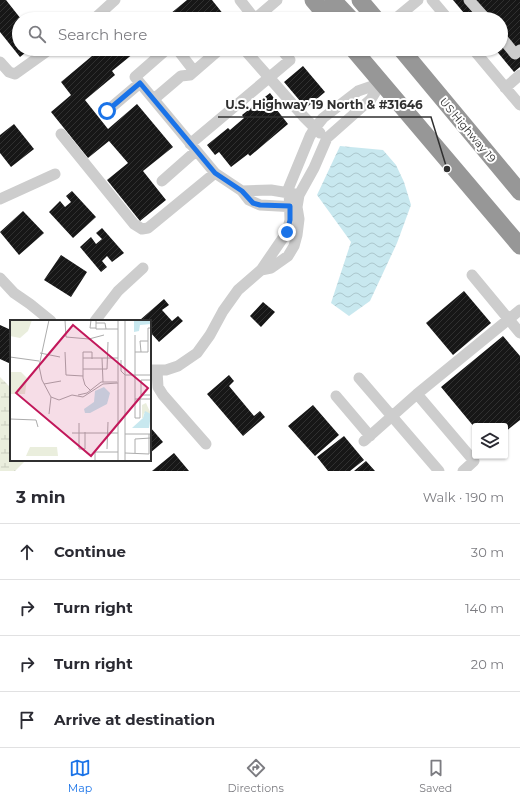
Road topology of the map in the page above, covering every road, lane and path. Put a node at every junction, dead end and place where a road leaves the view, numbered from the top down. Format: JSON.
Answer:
{"nodes":[{"id":1,"x":114,"y":0,"type":"edge"},
{"id":2,"x":240,"y":0,"type":"edge"},
{"id":3,"x":276,"y":0,"type":"edge"},
{"id":4,"x":313,"y":0,"type":"edge"},
{"id":5,"x":333,"y":0,"type":"edge"},
{"id":6,"x":360,"y":0,"type":"edge"},
{"id":7,"x":418,"y":0,"type":"edge"},
{"id":8,"x":432,"y":0,"type":"edge"},
{"id":9,"x":469,"y":0,"type":"edge"},
{"id":10,"x":101,"y":12,"type":"edge"},
{"id":11,"x":249,"y":12,"type":"edge"},
{"id":12,"x":263,"y":12,"type":"edge"},
{"id":13,"x":323,"y":12,"type":"edge"},
{"id":14,"x":344,"y":12,"type":"edge"},
{"id":15,"x":370,"y":12,"type":"edge"},
{"id":16,"x":403,"y":12,"type":"edge"},
{"id":17,"x":442,"y":12,"type":"edge"},
{"id":18,"x":480,"y":12,"type":"edge"},
{"id":19,"x":508,"y":46,"type":"edge"},
{"id":20,"x":520,"y":50,"type":"edge"},
{"id":21,"x":40,"y":56,"type":"edge"},
{"id":22,"x":159,"y":56,"type":"edge"},
{"id":23,"x":182,"y":56,"type":"edge"},
{"id":24,"x":212,"y":56,"type":"edge"},
{"id":25,"x":250,"y":56,"type":"edge"},
{"id":26,"x":287,"y":56,"type":"edge"},
{"id":27,"x":359,"y":56,"type":"edge"},
{"id":28,"x":407,"y":56,"type":"edge"},
{"id":29,"x":479,"y":56,"type":"edge"},
{"id":30,"x":0,"y":62,"type":"edge"},
{"id":31,"x":194,"y":71,"type":"junction"},
{"id":32,"x":520,"y":75,"type":"edge"},
{"id":33,"x":269,"y":78,"type":"junction"},
{"id":34,"x":140,"y":83,"type":"junction"},
{"id":35,"x":381,"y":83,"type":"junction"},
{"id":36,"x":505,"y":88,"type":"junction"},
{"id":37,"x":154,"y":99,"type":"junction"},
{"id":38,"x":520,"y":105,"type":"edge"},
{"id":39,"x":107,"y":111,"type":"dead end"},
{"id":40,"x":315,"y":128,"type":"junction"},
{"id":41,"x":60,"y":134,"type":"dead end"},
{"id":42,"x":327,"y":138,"type":"junction"},
{"id":43,"x":193,"y":147,"type":"junction"},
{"id":44,"x":215,"y":173,"type":"junction"},
{"id":45,"x":55,"y":174,"type":"dead end"},
{"id":46,"x":162,"y":181,"type":"dead end"},
{"id":47,"x":242,"y":191,"type":"junction"},
{"id":48,"x":520,"y":192,"type":"edge"},
{"id":49,"x":294,"y":194,"type":"junction"},
{"id":50,"x":0,"y":198,"type":"edge"},
{"id":51,"x":293,"y":206,"type":"junction"},
{"id":52,"x":520,"y":246,"type":"edge"},
{"id":53,"x":143,"y":268,"type":"dead end"},
{"id":54,"x":261,"y":270,"type":"junction"},
{"id":55,"x":472,"y":275,"type":"dead end"},
{"id":56,"x":0,"y":278,"type":"edge"},
{"id":57,"x":520,"y":310,"type":"edge"},
{"id":58,"x":508,"y":319,"type":"junction"},
{"id":59,"x":50,"y":320,"type":"edge"},
{"id":60,"x":96,"y":320,"type":"edge"},
{"id":61,"x":520,"y":333,"type":"edge"},
{"id":62,"x":154,"y":371,"type":"edge"},
{"id":63,"x":360,"y":378,"type":"dead end"},
{"id":64,"x":417,"y":394,"type":"junction"},
{"id":65,"x":336,"y":396,"type":"dead end"},
{"id":66,"x":392,"y":416,"type":"junction"},
{"id":67,"x":206,"y":444,"type":"dead end"},
{"id":68,"x":439,"y":471,"type":"edge"},
{"id":69,"x":463,"y":471,"type":"edge"}],
"edges":[{"from":1,"to":10,"type":"lane"},
{"from":2,"to":11,"type":"lane"},
{"from":3,"to":12,"type":"lane"},
{"from":4,"to":13,"type":"highway"},
{"from":5,"to":14,"type":"highway"},
{"from":6,"to":15,"type":"highway"},
{"from":7,"to":16,"type":"lane"},
{"from":8,"to":17,"type":"lane"},
{"from":9,"to":18,"type":"lane"},
{"from":19,"to":20,"type":"lane"},
{"from":21,"to":30,"type":"lane"},
{"from":22,"to":34,"type":"lane"},
{"from":23,"to":31,"type":"lane"},
{"from":24,"to":31,"type":"lane"},
{"from":25,"to":33,"type":"lane"},
{"from":26,"to":33,"type":"lane"},
{"from":27,"to":35,"type":"highway"},
{"from":28,"to":48,"type":"highway","name":"US Highway 19"},
{"from":29,"to":36,"type":"lane"},
{"from":31,"to":37,"type":"lane"},
{"from":32,"to":36,"type":"lane"},
{"from":33,"to":40,"type":"lane"},
{"from":33,"to":43,"type":"lane"},
{"from":34,"to":37,"type":"lane"},
{"from":34,"to":39,"type":"lane"},
{"from":35,"to":40,"type":"lane"},
{"from":35,"to":42,"type":"lane"},
{"from":35,"to":52,"type":"highway"},
{"from":36,"to":38,"type":"lane"},
{"from":37,"to":43,"type":"lane"},
{"from":40,"to":42,"type":"lane"},
{"from":40,"to":49,"type":"lane"},
{"from":41,"to":44,"type":"lane"},
{"from":42,"to":49,"type":"lane"},
{"from":43,"to":44,"type":"lane"},
{"from":43,"to":46,"type":"lane"},
{"from":44,"to":47,"type":"lane"},
{"from":45,"to":50,"type":"lane"},
{"from":47,"to":49,"type":"lane"},
{"from":47,"to":51,"type":"lane"},
{"from":49,"to":51,"type":"lane"},
{"from":51,"to":54,"type":"lane"},
{"from":51,"to":54,"type":"lane"},
{"from":53,"to":60,"type":"lane"},
{"from":54,"to":62,"type":"lane"},
{"from":55,"to":58,"type":"lane"},
{"from":56,"to":59,"type":"lane"},
{"from":57,"to":58,"type":"lane"},
{"from":58,"to":61,"type":"lane"},
{"from":58,"to":64,"type":"lane"},
{"from":62,"to":67,"type":"lane"},
{"from":63,"to":66,"type":"lane"},
{"from":64,"to":66,"type":"lane"},
{"from":64,"to":69,"type":"lane"},
{"from":65,"to":66,"type":"lane"},
{"from":66,"to":68,"type":"lane"}]}
